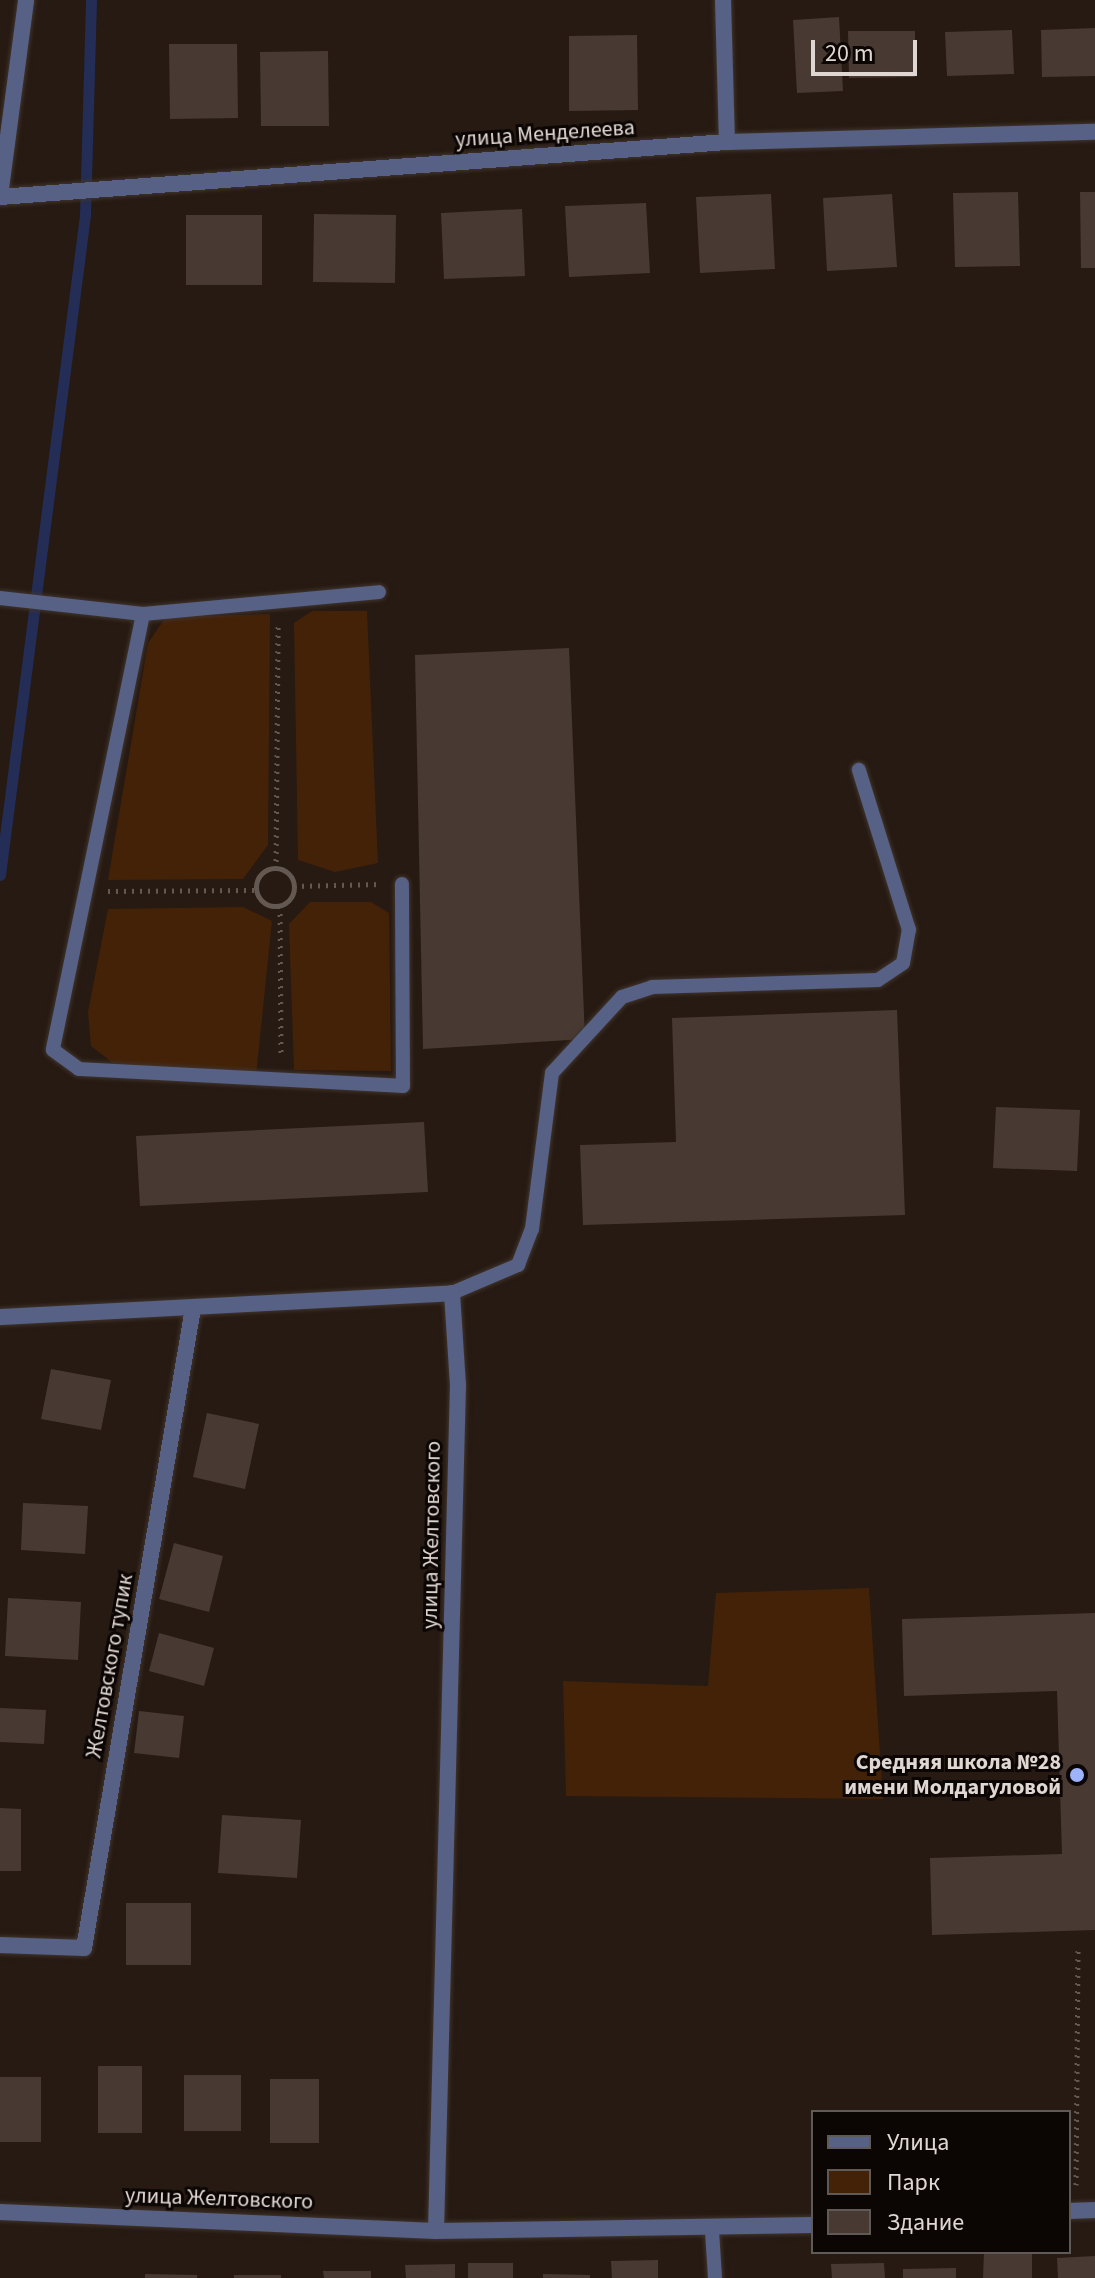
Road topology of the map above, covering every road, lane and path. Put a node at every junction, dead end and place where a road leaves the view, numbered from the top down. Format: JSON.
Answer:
{"nodes":[{"id":1,"x":26,"y":0,"type":"edge"},
{"id":2,"x":723,"y":0,"type":"edge"},
{"id":3,"x":1095,"y":132,"type":"edge"},
{"id":4,"x":727,"y":142,"type":"junction"},
{"id":5,"x":0,"y":196,"type":"edge"},
{"id":6,"x":379,"y":592,"type":"dead end"},
{"id":7,"x":3,"y":599,"type":"edge"},
{"id":8,"x":279,"y":602,"type":"junction"},
{"id":9,"x":143,"y":614,"type":"junction"},
{"id":10,"x":859,"y":770,"type":"dead end"},
{"id":11,"x":276,"y":869,"type":"junction"},
{"id":12,"x":402,"y":884,"type":"joint"},
{"id":13,"x":294,"y":886,"type":"junction"},
{"id":14,"x":255,"y":890,"type":"junction"},
{"id":15,"x":83,"y":892,"type":"junction"},
{"id":16,"x":280,"y":906,"type":"junction"},
{"id":17,"x":281,"y":1079,"type":"junction"},
{"id":18,"x":452,"y":1293,"type":"junction"},
{"id":19,"x":193,"y":1308,"type":"junction"},
{"id":20,"x":0,"y":1317,"type":"edge"},
{"id":21,"x":0,"y":1945,"type":"edge"},
{"id":22,"x":1078,"y":1946,"type":"dead end"},
{"id":23,"x":1072,"y":2210,"type":"edge"},
{"id":24,"x":1095,"y":2210,"type":"edge"},
{"id":25,"x":0,"y":2212,"type":"edge"},
{"id":26,"x":811,"y":2225,"type":"edge"},
{"id":27,"x":436,"y":2231,"type":"junction"},
{"id":28,"x":712,"y":2231,"type":"junction"},
{"id":29,"x":715,"y":2278,"type":"edge"}],
"edges":[{"from":1,"to":5,"type":"street"},
{"from":2,"to":4,"type":"street"},
{"from":3,"to":4,"type":"street","name":"улица Менделеева"},
{"from":4,"to":5,"type":"street","name":"улица Менделеева"},
{"from":6,"to":8,"type":"lane"},
{"from":7,"to":9,"type":"lane"},
{"from":8,"to":9,"type":"lane"},
{"from":8,"to":11,"type":"path"},
{"from":9,"to":15,"type":"lane"},
{"from":10,"to":18,"type":"lane"},
{"from":11,"to":13,"type":"path"},
{"from":11,"to":14,"type":"path"},
{"from":12,"to":13,"type":"path"},
{"from":12,"to":17,"type":"lane"},
{"from":13,"to":16,"type":"path"},
{"from":14,"to":15,"type":"path"},
{"from":14,"to":16,"type":"path"},
{"from":15,"to":17,"type":"lane"},
{"from":16,"to":17,"type":"path"},
{"from":18,"to":19,"type":"street"},
{"from":18,"to":27,"type":"street","name":"улица Желтовского"},
{"from":19,"to":20,"type":"street"},
{"from":19,"to":21,"type":"street","name":"Желтовского тупик"},
{"from":22,"to":23,"type":"path"},
{"from":23,"to":24,"type":"street"},
{"from":25,"to":27,"type":"street","name":"улица Желтовского"},
{"from":26,"to":28,"type":"street","name":"улица Желтовского"},
{"from":27,"to":28,"type":"street","name":"улица Желтовского"},
{"from":28,"to":29,"type":"lane"}]}
